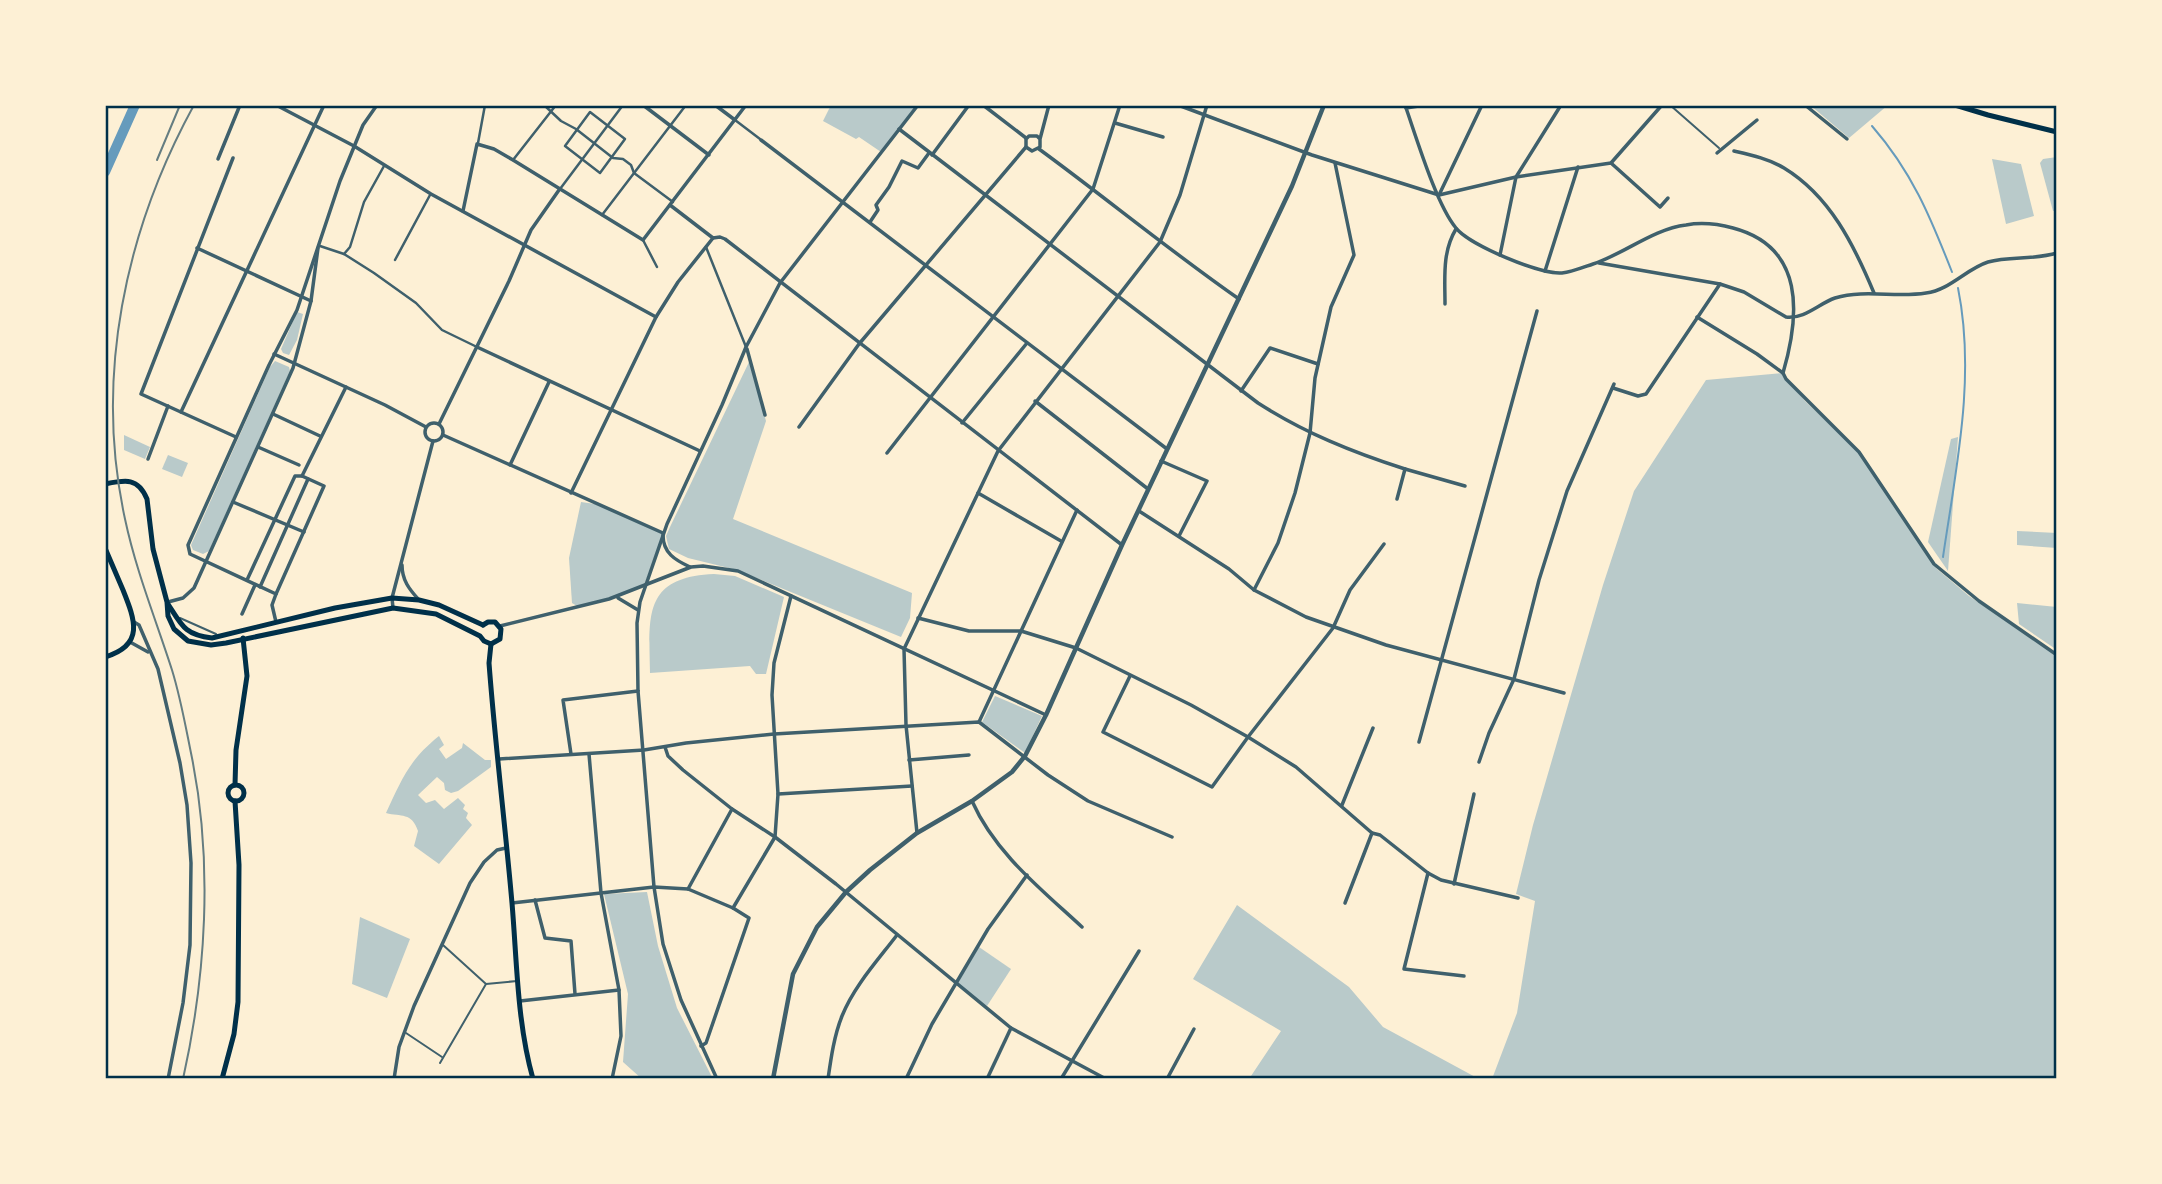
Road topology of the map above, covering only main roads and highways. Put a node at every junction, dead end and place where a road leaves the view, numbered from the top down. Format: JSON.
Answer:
{"nodes":[{"id":1,"x":1955,"y":105,"type":"edge"},
{"id":2,"x":2057,"y":132,"type":"edge"},
{"id":3,"x":105,"y":484,"type":"edge"},
{"id":4,"x":105,"y":548,"type":"edge"},
{"id":5,"x":167,"y":602,"type":"junction"},
{"id":6,"x":483,"y":625,"type":"junction"},
{"id":7,"x":241,"y":632,"type":"junction"},
{"id":8,"x":480,"y":636,"type":"junction"},
{"id":9,"x":243,"y":640,"type":"junction"},
{"id":10,"x":491,"y":644,"type":"junction"},
{"id":11,"x":105,"y":657,"type":"edge"},
{"id":12,"x":235,"y":785,"type":"junction"},
{"id":13,"x":235,"y":801,"type":"junction"},
{"id":14,"x":222,"y":1079,"type":"edge"},
{"id":15,"x":533,"y":1079,"type":"edge"}],
"edges":[{"from":1,"to":2,"type":"main road"},
{"from":3,"to":5,"type":"main road"},
{"from":4,"to":11,"type":"main road"},
{"from":5,"to":7,"type":"main road"},
{"from":5,"to":9,"type":"main road"},
{"from":6,"to":7,"type":"main road"},
{"from":6,"to":8,"type":"main road"},
{"from":6,"to":10,"type":"main road"},
{"from":7,"to":9,"type":"main road"},
{"from":8,"to":9,"type":"main road"},
{"from":8,"to":10,"type":"main road"},
{"from":9,"to":12,"type":"main road"},
{"from":10,"to":15,"type":"main road"},
{"from":12,"to":13,"type":"main road"},
{"from":12,"to":13,"type":"main road"},
{"from":13,"to":14,"type":"main road"}]}
